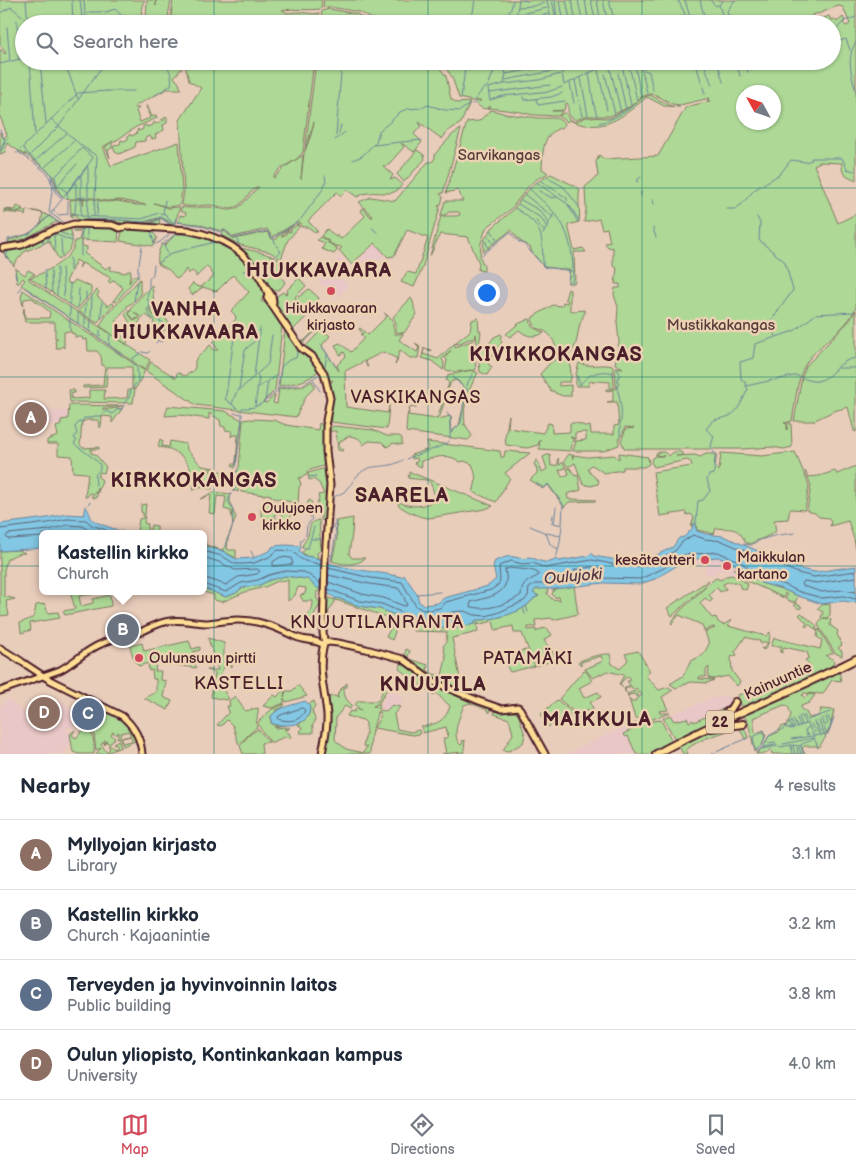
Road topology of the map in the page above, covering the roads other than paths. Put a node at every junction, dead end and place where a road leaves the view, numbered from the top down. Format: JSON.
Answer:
{"nodes":[{"id":1,"x":2,"y":247,"type":"edge"},
{"id":2,"x":323,"y":642,"type":"junction"},
{"id":3,"x":0,"y":648,"type":"edge"},
{"id":4,"x":856,"y":660,"type":"edge"},
{"id":5,"x":44,"y":676,"type":"junction"},
{"id":6,"x":0,"y":690,"type":"edge"},
{"id":7,"x":734,"y":702,"type":"dead end"},
{"id":8,"x":743,"y":724,"type":"dead end"},
{"id":9,"x":702,"y":730,"type":"junction"},
{"id":10,"x":142,"y":754,"type":"edge"},
{"id":11,"x":322,"y":754,"type":"edge"},
{"id":12,"x":545,"y":754,"type":"edge"},
{"id":13,"x":657,"y":754,"type":"edge"}],
"edges":[{"from":1,"to":2,"type":"main road"},
{"from":2,"to":5,"type":"main road"},
{"from":2,"to":11,"type":"main road"},
{"from":2,"to":12,"type":"main road"},
{"from":3,"to":5,"type":"main road"},
{"from":4,"to":9,"type":"highway","name":"Kainuuntie","number":"22"},
{"from":5,"to":6,"type":"main road"},
{"from":5,"to":10,"type":"main road"},
{"from":7,"to":9,"type":"highway"},
{"from":8,"to":9,"type":"highway"},
{"from":9,"to":13,"type":"highway","name":"Kainuuntie","number":"22"}]}
